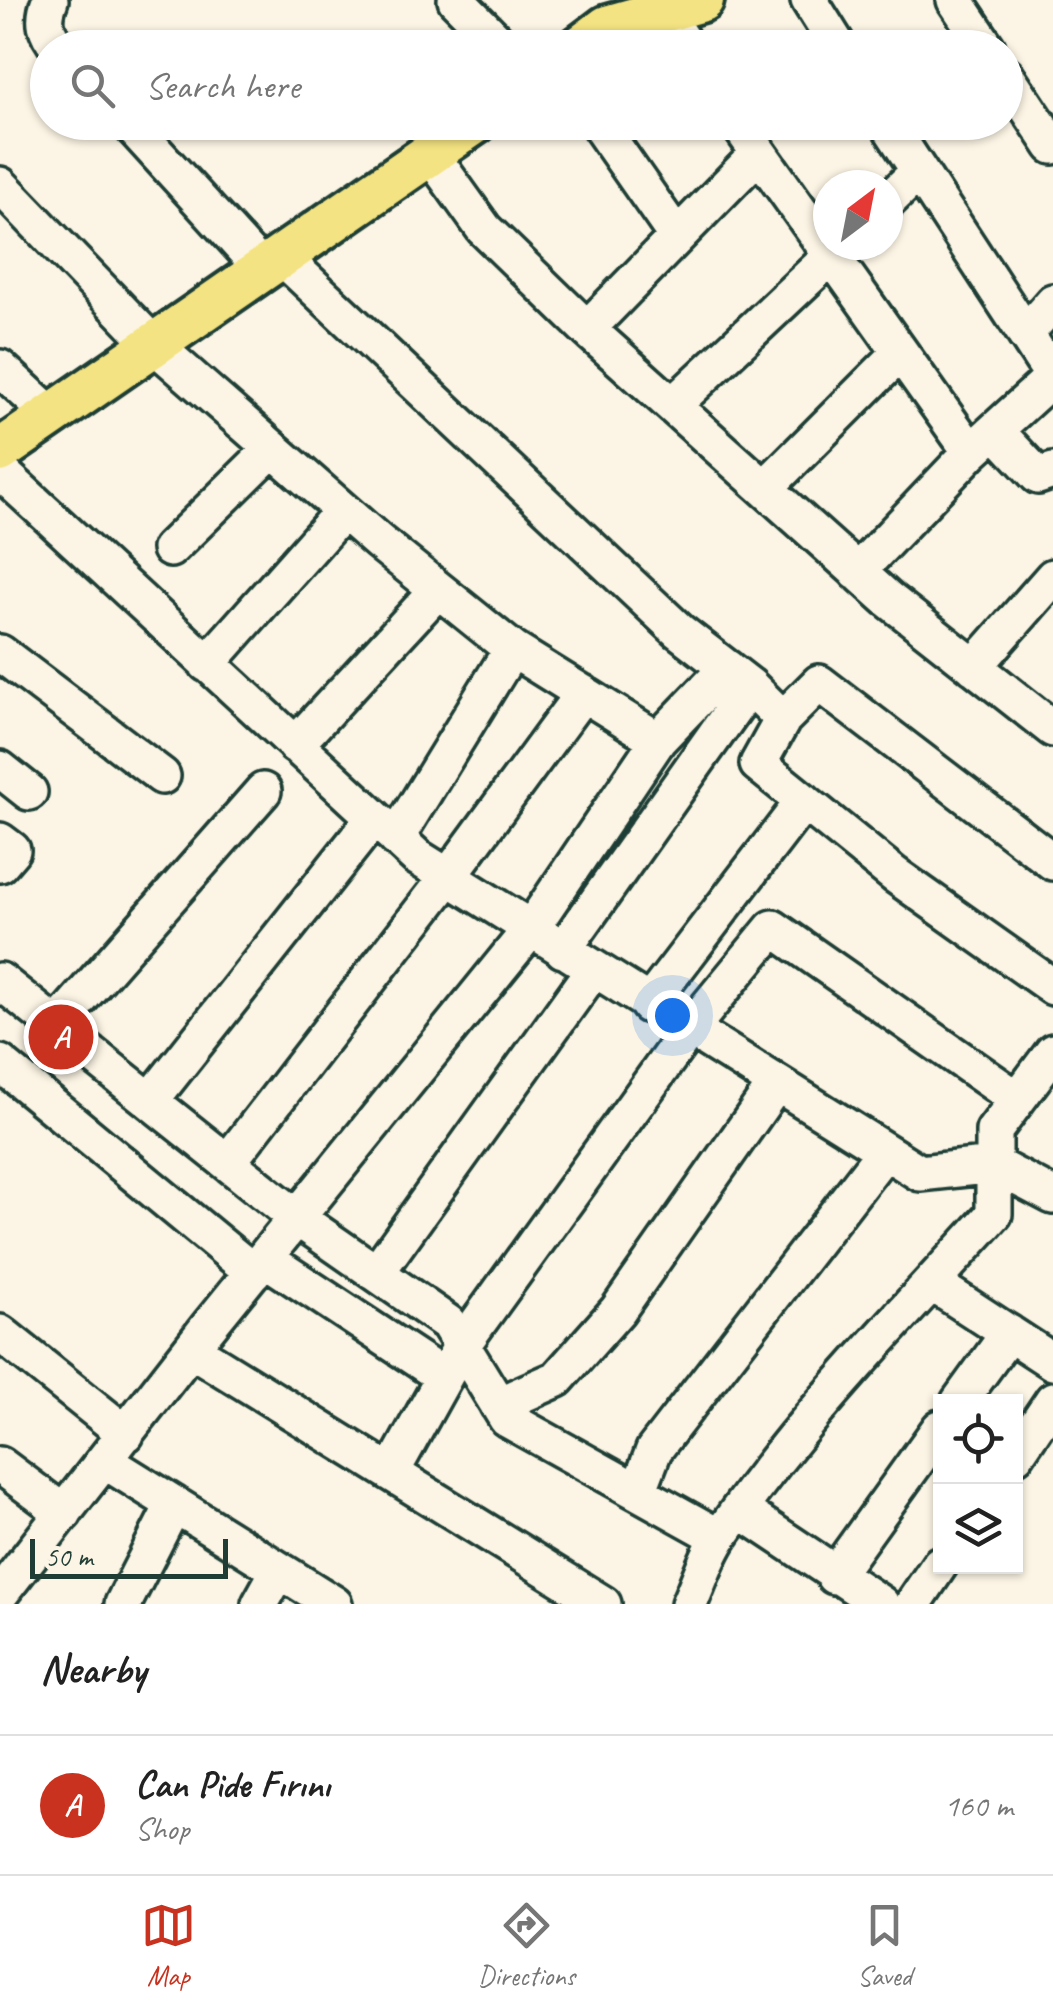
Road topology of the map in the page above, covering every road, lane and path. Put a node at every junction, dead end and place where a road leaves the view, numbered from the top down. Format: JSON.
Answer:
{"nodes":[{"id":1,"x":50,"y":0,"type":"edge"},
{"id":2,"x":456,"y":0,"type":"edge"},
{"id":3,"x":810,"y":0,"type":"edge"},
{"id":4,"x":955,"y":0,"type":"edge"},
{"id":5,"x":647,"y":8,"type":"edge"},
{"id":6,"x":46,"y":30,"type":"edge"},
{"id":7,"x":486,"y":30,"type":"edge"},
{"id":8,"x":603,"y":30,"type":"edge"},
{"id":9,"x":669,"y":30,"type":"edge"},
{"id":10,"x":828,"y":30,"type":"edge"},
{"id":11,"x":975,"y":30,"type":"edge"},
{"id":12,"x":1023,"y":101,"type":"edge"},
{"id":13,"x":146,"y":140,"type":"edge"},
{"id":14,"x":453,"y":140,"type":"edge"},
{"id":15,"x":610,"y":140,"type":"edge"},
{"id":16,"x":749,"y":140,"type":"edge"},
{"id":17,"x":898,"y":140,"type":"edge"},
{"id":18,"x":1053,"y":146,"type":"edge"},
{"id":19,"x":758,"y":154,"type":"junction"},
{"id":20,"x":432,"y":156,"type":"junction"},
{"id":21,"x":918,"y":172,"type":"junction"},
{"id":22,"x":0,"y":186,"type":"edge"},
{"id":23,"x":903,"y":186,"type":"edge"},
{"id":24,"x":813,"y":221,"type":"edge"},
{"id":25,"x":677,"y":236,"type":"junction"},
{"id":26,"x":826,"y":260,"type":"edge"},
{"id":27,"x":843,"y":260,"type":"edge"},
{"id":28,"x":274,"y":265,"type":"junction"},
{"id":29,"x":1053,"y":302,"type":"edge"},
{"id":30,"x":586,"y":329,"type":"junction"},
{"id":31,"x":1025,"y":334,"type":"junction"},
{"id":32,"x":152,"y":343,"type":"junction"},
{"id":33,"x":900,"y":353,"type":"junction"},
{"id":34,"x":0,"y":368,"type":"edge"},
{"id":35,"x":1053,"y":377,"type":"edge"},
{"id":36,"x":673,"y":404,"type":"junction"},
{"id":37,"x":52,"y":416,"type":"junction"},
{"id":38,"x":983,"y":441,"type":"junction"},
{"id":39,"x":272,"y":448,"type":"junction"},
{"id":40,"x":0,"y":451,"type":"edge"},
{"id":41,"x":1053,"y":471,"type":"edge"},
{"id":42,"x":0,"y":472,"type":"edge"},
{"id":43,"x":765,"y":488,"type":"junction"},
{"id":44,"x":344,"y":512,"type":"junction"},
{"id":45,"x":170,"y":549,"type":"dead end"},
{"id":46,"x":857,"y":572,"type":"junction"},
{"id":47,"x":1053,"y":578,"type":"edge"},
{"id":48,"x":438,"y":590,"type":"junction"},
{"id":49,"x":512,"y":649,"type":"junction"},
{"id":50,"x":0,"y":652,"type":"edge"},
{"id":51,"x":207,"y":664,"type":"junction"},
{"id":52,"x":974,"y":667,"type":"junction"},
{"id":53,"x":738,"y":677,"type":"junction"},
{"id":54,"x":583,"y":694,"type":"junction"},
{"id":55,"x":783,"y":719,"type":"junction"},
{"id":56,"x":1053,"y":729,"type":"edge"},
{"id":57,"x":658,"y":740,"type":"junction"},
{"id":58,"x":294,"y":745,"type":"junction"},
{"id":59,"x":0,"y":769,"type":"edge"},
{"id":60,"x":162,"y":776,"type":"dead end"},
{"id":61,"x":262,"y":790,"type":"dead end"},
{"id":62,"x":30,"y":792,"type":"dead end"},
{"id":63,"x":804,"y":801,"type":"junction"},
{"id":64,"x":385,"y":828,"type":"junction"},
{"id":65,"x":0,"y":842,"type":"edge"},
{"id":66,"x":1053,"y":862,"type":"edge"},
{"id":67,"x":0,"y":864,"type":"edge"},
{"id":68,"x":448,"y":877,"type":"junction"},
{"id":69,"x":530,"y":930,"type":"junction"},
{"id":70,"x":563,"y":950,"type":"junction"},
{"id":71,"x":592,"y":970,"type":"junction"},
{"id":72,"x":0,"y":981,"type":"edge"},
{"id":73,"x":1053,"y":987,"type":"edge"},
{"id":74,"x":648,"y":1006,"type":"junction"},
{"id":75,"x":57,"y":1026,"type":"junction"},
{"id":76,"x":688,"y":1030,"type":"junction"},
{"id":77,"x":1053,"y":1052,"type":"edge"},
{"id":78,"x":0,"y":1063,"type":"edge"},
{"id":79,"x":776,"y":1084,"type":"junction"},
{"id":80,"x":1018,"y":1099,"type":"junction"},
{"id":81,"x":151,"y":1100,"type":"junction"},
{"id":82,"x":884,"y":1151,"type":"junction"},
{"id":83,"x":228,"y":1162,"type":"junction"},
{"id":84,"x":994,"y":1165,"type":"junction"},
{"id":85,"x":1053,"y":1196,"type":"edge"},
{"id":86,"x":297,"y":1218,"type":"junction"},
{"id":87,"x":258,"y":1265,"type":"junction"},
{"id":88,"x":376,"y":1274,"type":"junction"},
{"id":89,"x":932,"y":1283,"type":"junction"},
{"id":90,"x":1008,"y":1333,"type":"junction"},
{"id":91,"x":0,"y":1334,"type":"edge"},
{"id":92,"x":462,"y":1346,"type":"junction"},
{"id":93,"x":191,"y":1349,"type":"junction"},
{"id":94,"x":1053,"y":1362,"type":"edge"},
{"id":95,"x":444,"y":1377,"type":"junction"},
{"id":96,"x":966,"y":1394,"type":"edge"},
{"id":97,"x":1053,"y":1400,"type":"edge"},
{"id":98,"x":498,"y":1406,"type":"junction"},
{"id":99,"x":933,"y":1438,"type":"edge"},
{"id":100,"x":1023,"y":1445,"type":"edge"},
{"id":101,"x":115,"y":1447,"type":"junction"},
{"id":102,"x":0,"y":1465,"type":"edge"},
{"id":103,"x":392,"y":1473,"type":"junction"},
{"id":104,"x":638,"y":1492,"type":"junction"},
{"id":105,"x":174,"y":1504,"type":"junction"},
{"id":106,"x":64,"y":1513,"type":"junction"},
{"id":107,"x":729,"y":1524,"type":"junction"},
{"id":108,"x":278,"y":1570,"type":"junction"},
{"id":109,"x":933,"y":1574,"type":"edge"},
{"id":110,"x":834,"y":1576,"type":"junction"},
{"id":111,"x":0,"y":1594,"type":"edge"},
{"id":112,"x":123,"y":1604,"type":"edge"},
{"id":113,"x":260,"y":1604,"type":"edge"},
{"id":114,"x":334,"y":1604,"type":"edge"},
{"id":115,"x":603,"y":1604,"type":"edge"},
{"id":116,"x":689,"y":1604,"type":"edge"},
{"id":117,"x":880,"y":1604,"type":"edge"},
{"id":118,"x":913,"y":1604,"type":"edge"}],
"edges":[{"from":1,"to":6,"type":"street"},
{"from":2,"to":7,"type":"street"},
{"from":3,"to":10,"type":"street"},
{"from":4,"to":11,"type":"street"},
{"from":5,"to":8,"type":"main road"},
{"from":5,"to":9,"type":"street"},
{"from":12,"to":18,"type":"street"},
{"from":13,"to":28,"type":"street"},
{"from":14,"to":20,"type":"main road"},
{"from":15,"to":25,"type":"street"},
{"from":16,"to":19,"type":"street"},
{"from":17,"to":21,"type":"street"},
{"from":19,"to":24,"type":"street"},
{"from":19,"to":25,"type":"street"},
{"from":20,"to":28,"type":"main road"},
{"from":20,"to":30,"type":"street"},
{"from":21,"to":23,"type":"street"},
{"from":21,"to":31,"type":"street"},
{"from":22,"to":32,"type":"street"},
{"from":25,"to":30,"type":"street"},
{"from":26,"to":36,"type":"street"},
{"from":27,"to":33,"type":"street"},
{"from":28,"to":32,"type":"main road"},
{"from":28,"to":53,"type":"street"},
{"from":29,"to":31,"type":"street"},
{"from":30,"to":36,"type":"street"},
{"from":31,"to":35,"type":"street"},
{"from":32,"to":37,"type":"main road"},
{"from":32,"to":39,"type":"street"},
{"from":33,"to":38,"type":"street"},
{"from":33,"to":43,"type":"street"},
{"from":34,"to":37,"type":"street"},
{"from":35,"to":38,"type":"street"},
{"from":36,"to":43,"type":"street"},
{"from":37,"to":40,"type":"main road"},
{"from":38,"to":41,"type":"street"},
{"from":38,"to":46,"type":"street"},
{"from":39,"to":44,"type":"street"},
{"from":39,"to":45,"type":"street"},
{"from":42,"to":51,"type":"street"},
{"from":43,"to":46,"type":"street"},
{"from":44,"to":48,"type":"street"},
{"from":44,"to":51,"type":"street"},
{"from":46,"to":52,"type":"street"},
{"from":47,"to":52,"type":"street"},
{"from":48,"to":49,"type":"street"},
{"from":48,"to":58,"type":"street"},
{"from":49,"to":54,"type":"street"},
{"from":49,"to":64,"type":"street"},
{"from":50,"to":60,"type":"street"},
{"from":51,"to":58,"type":"street"},
{"from":52,"to":56,"type":"street"},
{"from":53,"to":55,"type":"street"},
{"from":53,"to":57,"type":"street"},
{"from":53,"to":70,"type":"street"},
{"from":54,"to":57,"type":"street"},
{"from":54,"to":68,"type":"street"},
{"from":55,"to":63,"type":"street"},
{"from":55,"to":66,"type":"street"},
{"from":57,"to":69,"type":"street"},
{"from":58,"to":64,"type":"street"},
{"from":59,"to":62,"type":"street"},
{"from":61,"to":75,"type":"street"},
{"from":63,"to":73,"type":"street"},
{"from":63,"to":74,"type":"street"},
{"from":64,"to":68,"type":"street"},
{"from":64,"to":81,"type":"street"},
{"from":65,"to":67,"type":"street"},
{"from":68,"to":69,"type":"street"},
{"from":68,"to":83,"type":"street"},
{"from":69,"to":70,"type":"street"},
{"from":69,"to":86,"type":"street"},
{"from":70,"to":71,"type":"street"},
{"from":71,"to":74,"type":"street"},
{"from":71,"to":88,"type":"street"},
{"from":72,"to":75,"type":"street"},
{"from":74,"to":76,"type":"street"},
{"from":75,"to":81,"type":"street"},
{"from":76,"to":79,"type":"street"},
{"from":76,"to":80,"type":"street"},
{"from":76,"to":92,"type":"street"},
{"from":77,"to":80,"type":"street"},
{"from":78,"to":87,"type":"street"},
{"from":79,"to":82,"type":"street"},
{"from":79,"to":98,"type":"street"},
{"from":80,"to":84,"type":"street"},
{"from":81,"to":83,"type":"street"},
{"from":82,"to":84,"type":"street"},
{"from":82,"to":104,"type":"street"},
{"from":83,"to":86,"type":"street"},
{"from":84,"to":85,"type":"street"},
{"from":84,"to":89,"type":"street"},
{"from":86,"to":87,"type":"street"},
{"from":86,"to":88,"type":"street"},
{"from":87,"to":93,"type":"street"},
{"from":87,"to":95,"type":"street"},
{"from":88,"to":92,"type":"street"},
{"from":89,"to":90,"type":"street"},
{"from":89,"to":107,"type":"street"},
{"from":90,"to":94,"type":"street"},
{"from":90,"to":96,"type":"street"},
{"from":91,"to":101,"type":"street"},
{"from":92,"to":95,"type":"street"},
{"from":92,"to":98,"type":"street"},
{"from":93,"to":101,"type":"street"},
{"from":93,"to":103,"type":"street"},
{"from":95,"to":103,"type":"street"},
{"from":97,"to":100,"type":"street"},
{"from":98,"to":104,"type":"street"},
{"from":99,"to":110,"type":"street"},
{"from":101,"to":105,"type":"street"},
{"from":101,"to":106,"type":"street"},
{"from":102,"to":106,"type":"street"},
{"from":103,"to":115,"type":"street"},
{"from":104,"to":107,"type":"street"},
{"from":105,"to":108,"type":"street"},
{"from":105,"to":112,"type":"street"},
{"from":106,"to":111,"type":"street"},
{"from":107,"to":110,"type":"street"},
{"from":107,"to":116,"type":"street"},
{"from":108,"to":113,"type":"street"},
{"from":108,"to":114,"type":"street"},
{"from":109,"to":118,"type":"street"},
{"from":110,"to":117,"type":"street"}]}
